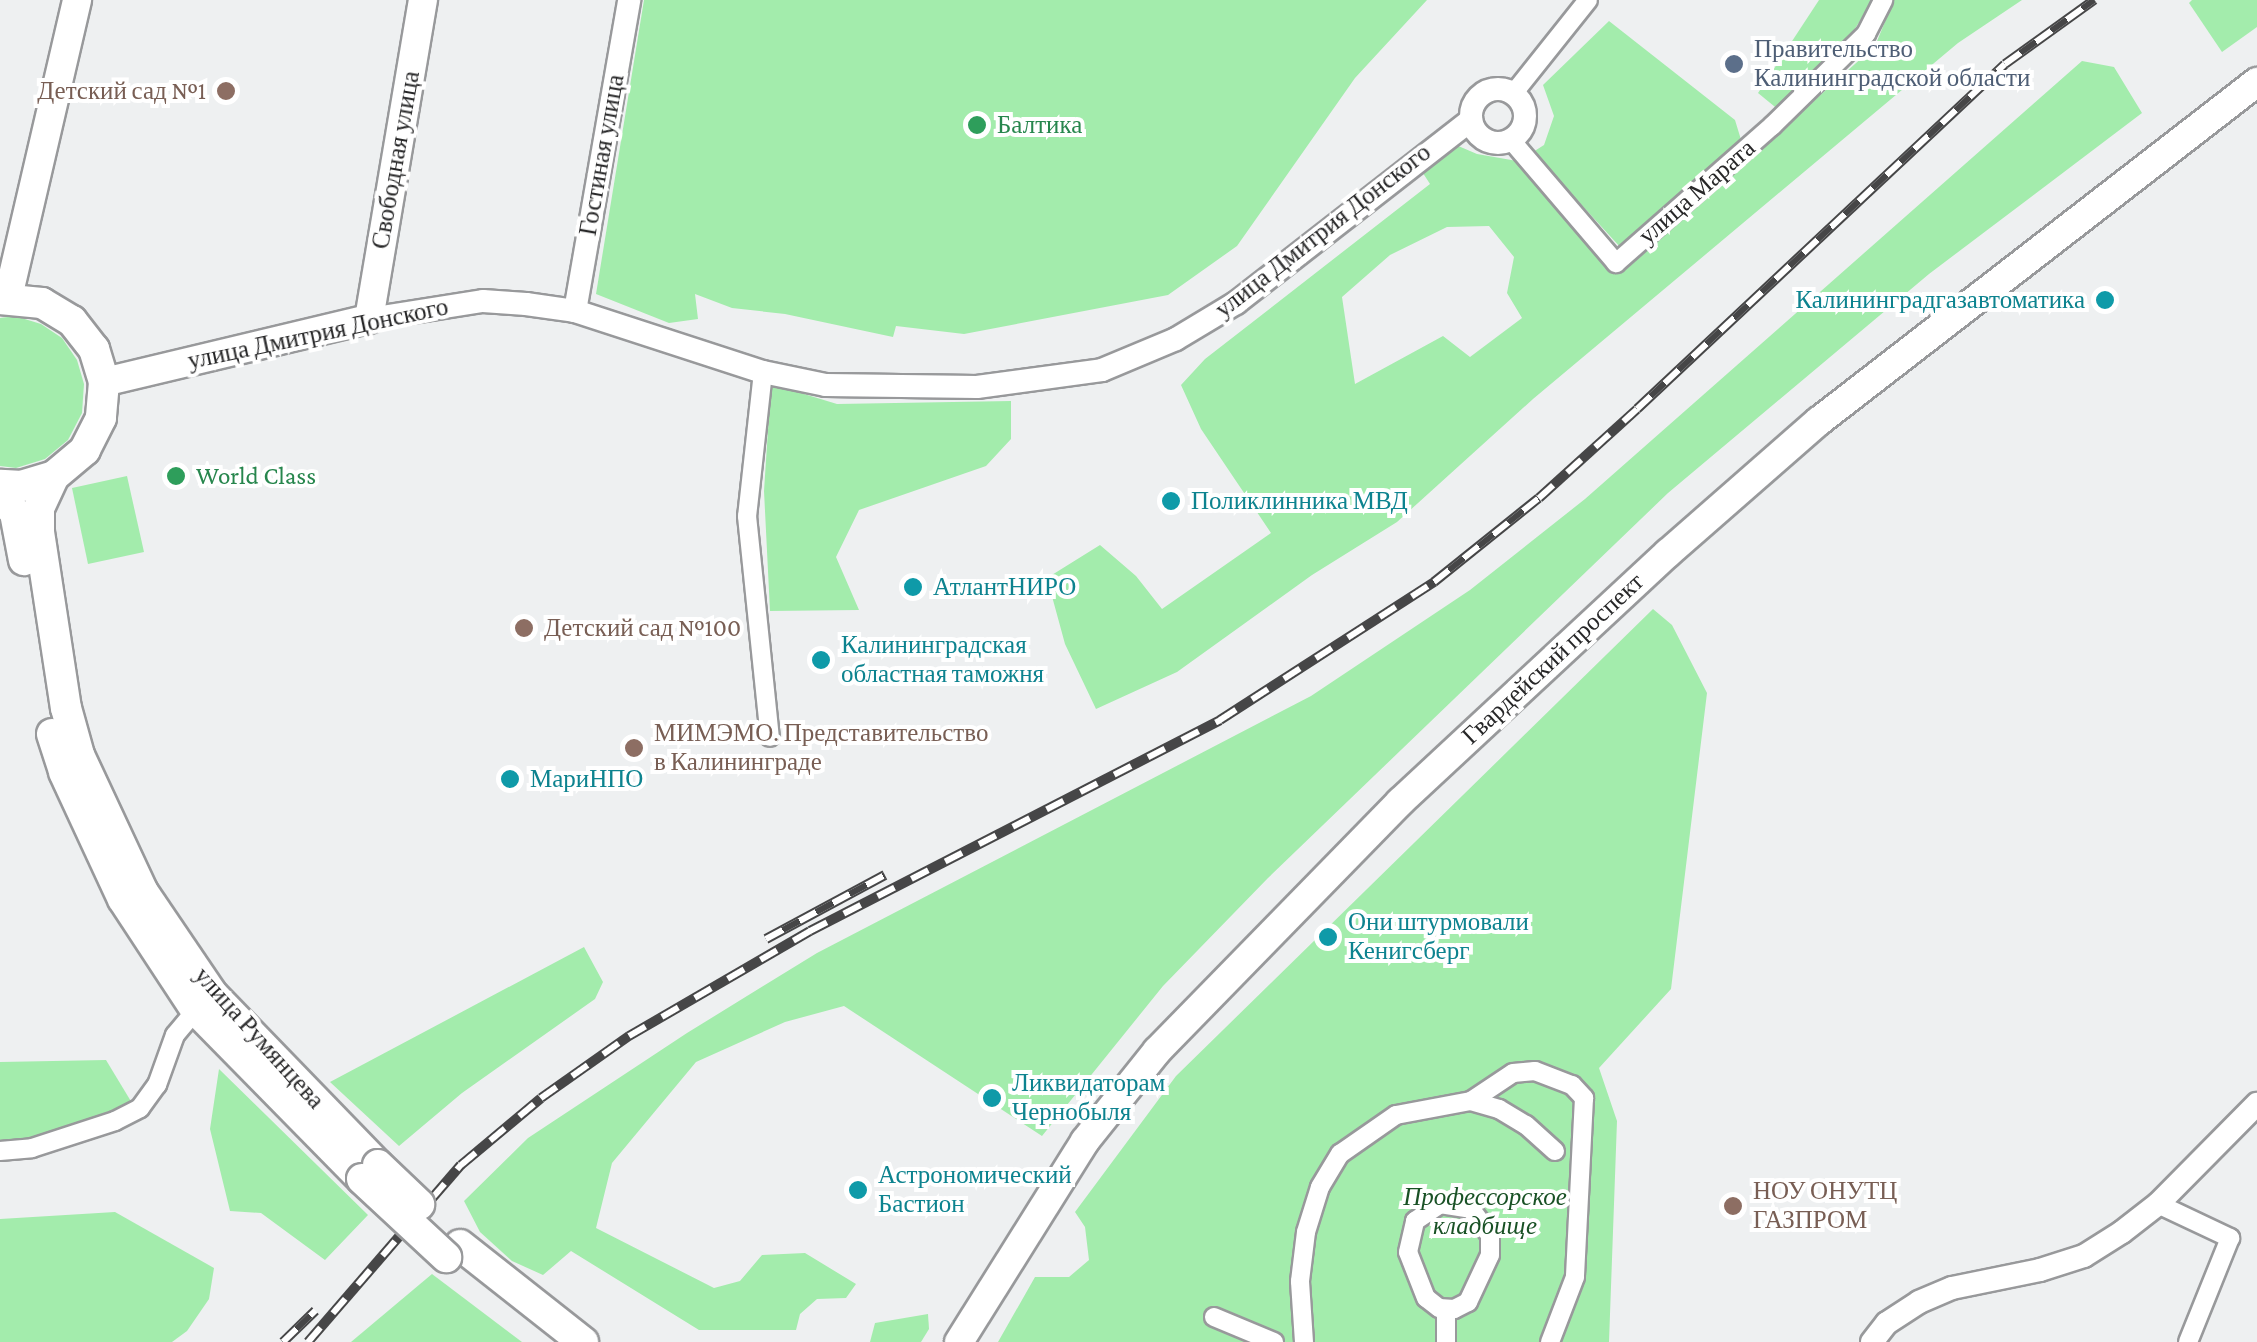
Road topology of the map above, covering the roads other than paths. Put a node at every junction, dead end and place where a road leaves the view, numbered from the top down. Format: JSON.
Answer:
{"nodes":[{"id":1,"x":77,"y":0,"type":"edge"},
{"id":2,"x":424,"y":0,"type":"edge"},
{"id":3,"x":629,"y":0,"type":"edge"},
{"id":4,"x":1588,"y":0,"type":"edge"},
{"id":5,"x":1883,"y":0,"type":"edge"},
{"id":6,"x":2257,"y":82,"type":"edge"},
{"id":7,"x":1513,"y":94,"type":"junction"},
{"id":8,"x":1471,"y":120,"type":"junction"},
{"id":9,"x":1511,"y":140,"type":"junction"},
{"id":10,"x":4,"y":298,"type":"edge"},
{"id":11,"x":575,"y":311,"type":"junction"},
{"id":12,"x":368,"y":319,"type":"junction"},
{"id":13,"x":763,"y":372,"type":"junction"},
{"id":14,"x":104,"y":382,"type":"junction"},
{"id":15,"x":54,"y":476,"type":"junction"},
{"id":16,"x":0,"y":485,"type":"edge"},
{"id":17,"x":0,"y":495,"type":"edge"},
{"id":18,"x":770,"y":737,"type":"dead end"},
{"id":19,"x":196,"y":1010,"type":"junction"},
{"id":20,"x":1470,"y":1101,"type":"junction"},
{"id":21,"x":2257,"y":1104,"type":"edge"},
{"id":22,"x":0,"y":1151,"type":"edge"},
{"id":23,"x":1555,"y":1151,"type":"dead end"},
{"id":24,"x":370,"y":1172,"type":"junction"},
{"id":25,"x":2158,"y":1204,"type":"junction"},
{"id":26,"x":453,"y":1251,"type":"junction"},
{"id":27,"x":1446,"y":1310,"type":"junction"},
{"id":28,"x":1214,"y":1316,"type":"dead end"},
{"id":29,"x":548,"y":1342,"type":"edge"},
{"id":30,"x":583,"y":1342,"type":"edge"},
{"id":31,"x":959,"y":1342,"type":"edge"},
{"id":32,"x":1274,"y":1342,"type":"edge"},
{"id":33,"x":1304,"y":1342,"type":"edge"},
{"id":34,"x":1446,"y":1342,"type":"edge"},
{"id":35,"x":1550,"y":1342,"type":"edge"},
{"id":36,"x":1872,"y":1342,"type":"edge"},
{"id":37,"x":2188,"y":1342,"type":"edge"}],
"edges":[{"from":1,"to":10,"type":"main road"},
{"from":2,"to":12,"type":"main road","name":"Свободная улица"},
{"from":3,"to":11,"type":"street","name":"Гостиная улица"},
{"from":4,"to":7,"type":"street"},
{"from":5,"to":9,"type":"street","name":"улица Марата"},
{"from":6,"to":31,"type":"main road","name":"Гвардейский проспект"},
{"from":7,"to":8,"type":"street","name":"улица Дмитрия Донского"},
{"from":7,"to":9,"type":"street"},
{"from":8,"to":9,"type":"street"},
{"from":8,"to":13,"type":"street","name":"улица Дмитрия Донского"},
{"from":10,"to":14,"type":"main road"},
{"from":11,"to":12,"type":"street","name":"улица Дмитрия Донского"},
{"from":11,"to":13,"type":"street","name":"улица Дмитрия Донского"},
{"from":12,"to":14,"type":"main road","name":"улица Дмитрия Донского"},
{"from":13,"to":18,"type":"street"},
{"from":14,"to":15,"type":"main road"},
{"from":15,"to":16,"type":"main road"},
{"from":15,"to":24,"type":"main road","name":"улица Румянцева"},
{"from":17,"to":19,"type":"main road","name":"улица Румянцева"},
{"from":19,"to":22,"type":"street"},
{"from":19,"to":24,"type":"main road","name":"улица Румянцева"},
{"from":20,"to":23,"type":"street"},
{"from":20,"to":33,"type":"street"},
{"from":20,"to":35,"type":"street"},
{"from":21,"to":25,"type":"street"},
{"from":24,"to":26,"type":"main road","name":"улица Румянцева","bridge":true},
{"from":25,"to":36,"type":"street"},
{"from":25,"to":37,"type":"street"},
{"from":26,"to":29,"type":"main road","name":"улица Румянцева"},
{"from":26,"to":30,"type":"main road","name":"улица Румянцева"},
{"from":27,"to":27,"type":"street"},
{"from":27,"to":34,"type":"street"},
{"from":28,"to":32,"type":"street"}]}
